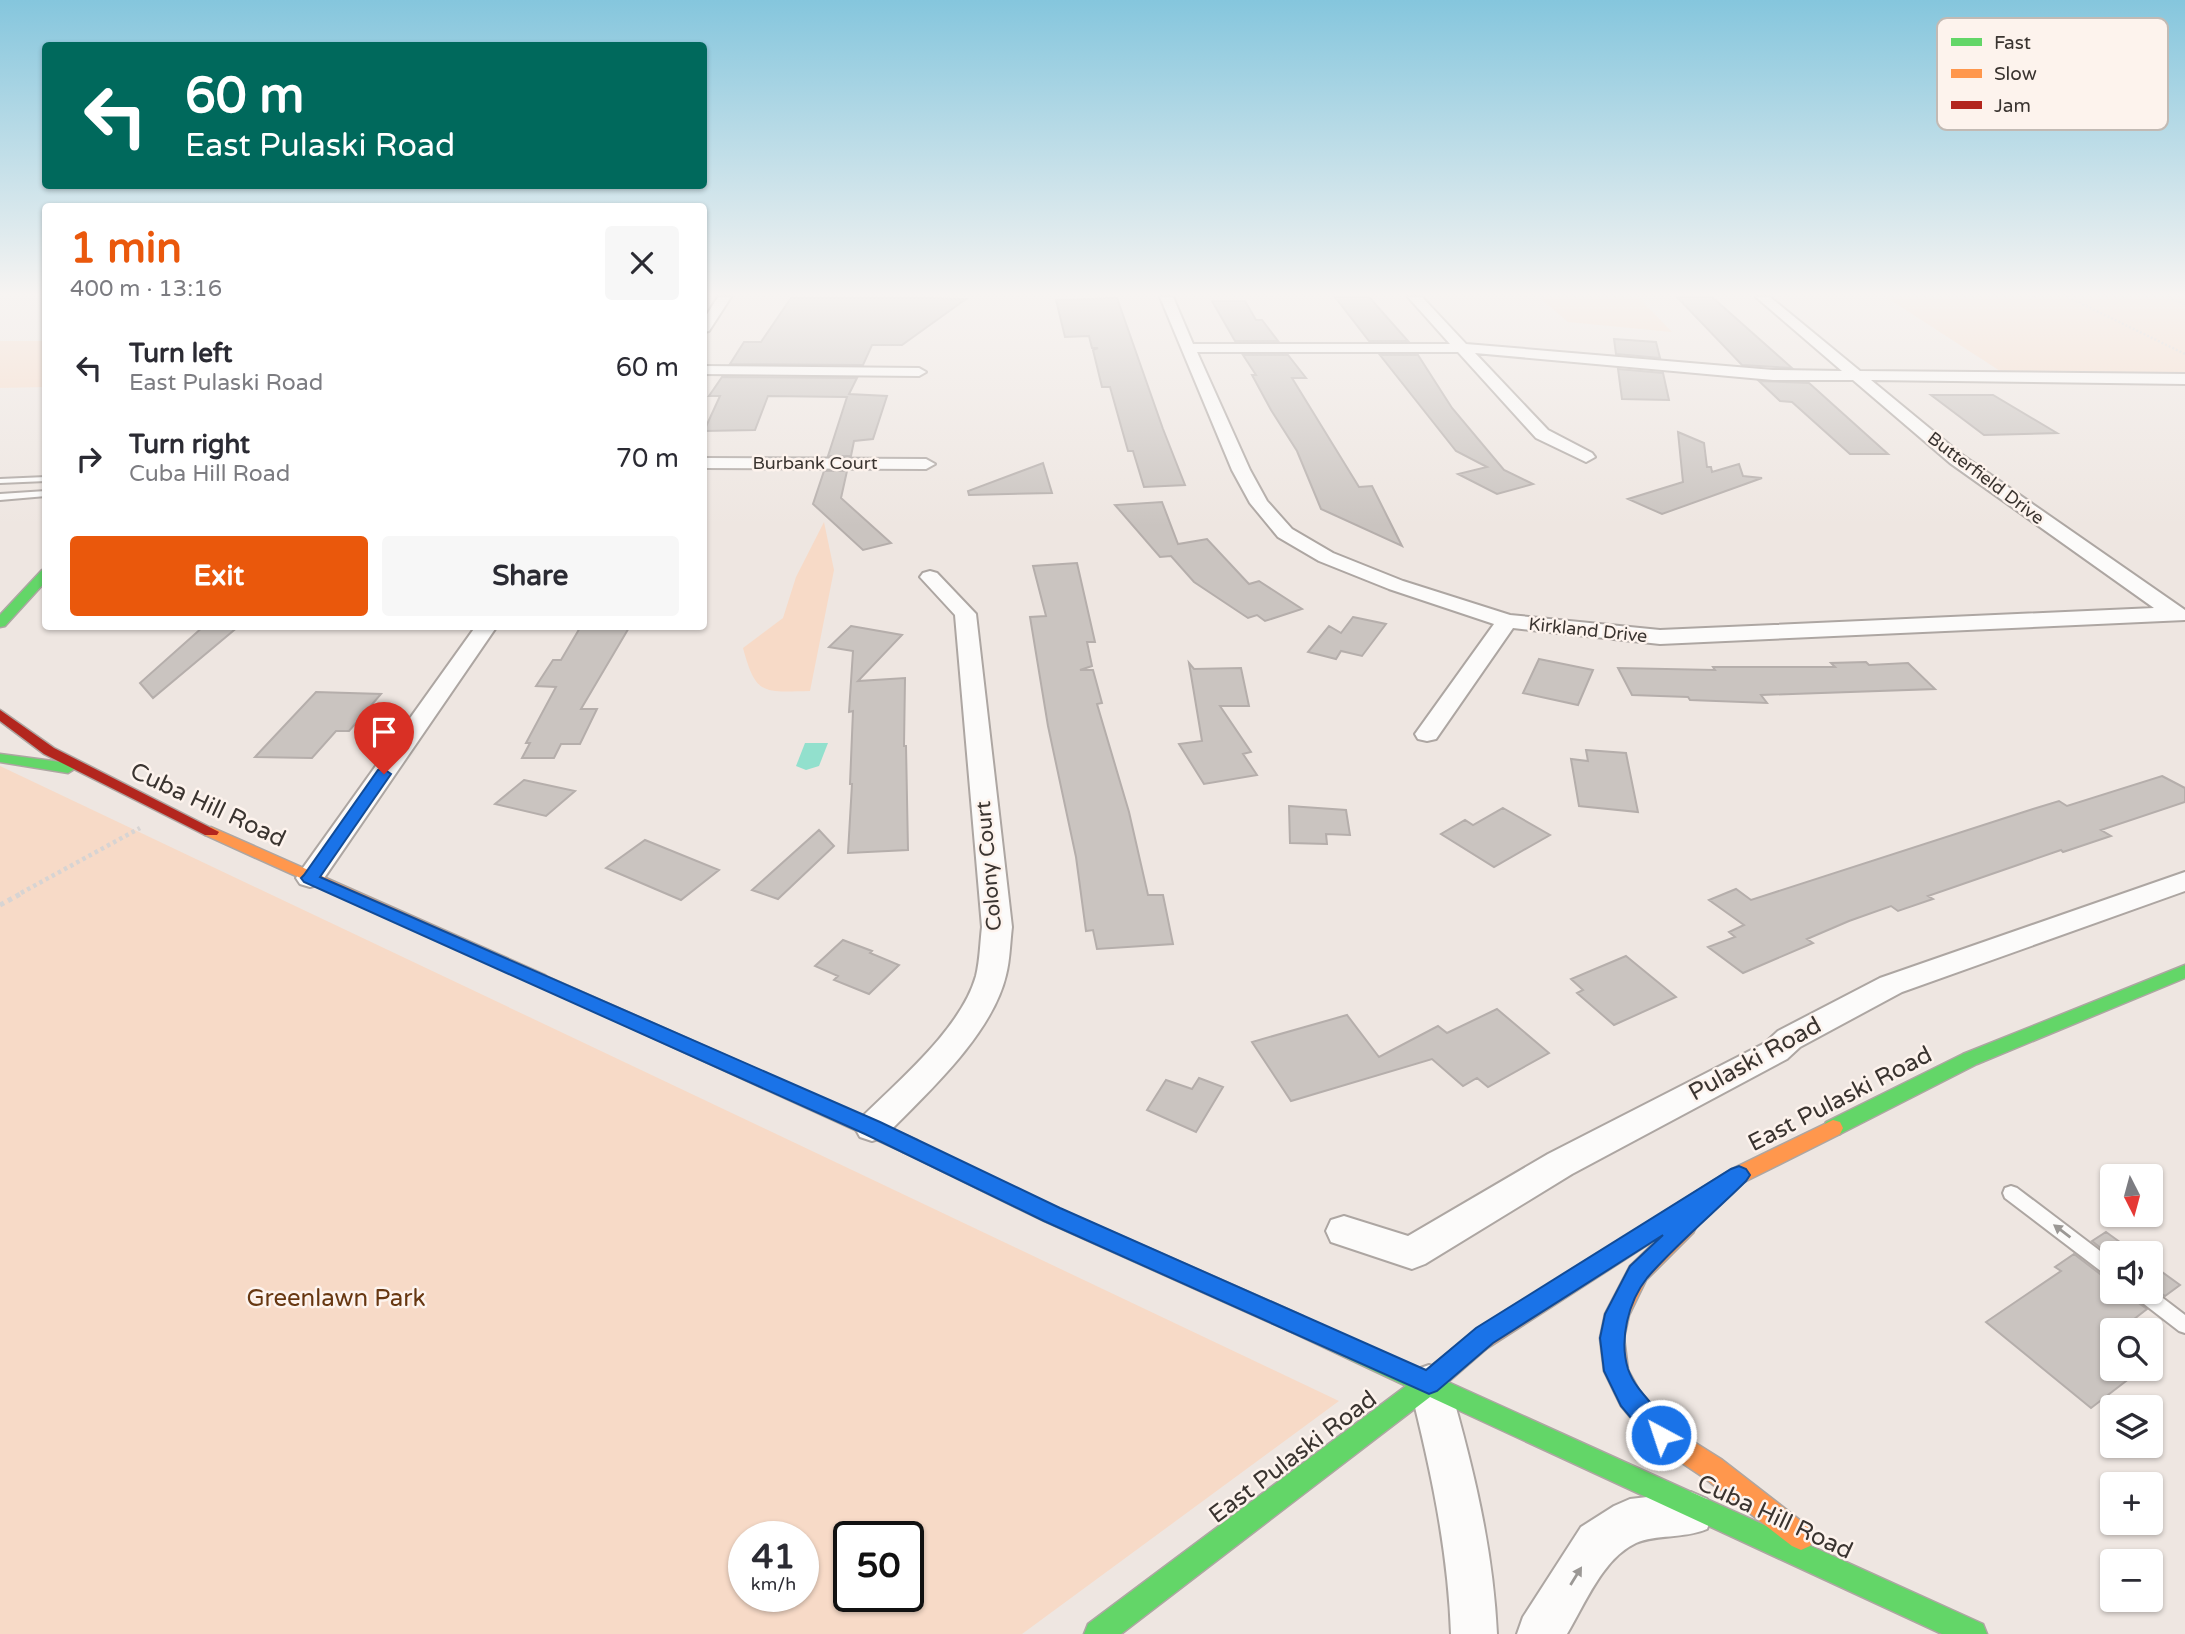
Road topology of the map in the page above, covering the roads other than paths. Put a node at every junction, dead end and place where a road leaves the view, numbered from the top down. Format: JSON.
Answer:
{"nodes":[{"id":1,"x":1201,"y":373,"type":"edge"},
{"id":2,"x":1485,"y":373,"type":"edge"},
{"id":3,"x":1785,"y":373,"type":"edge"},
{"id":4,"x":1854,"y":373,"type":"edge"},
{"id":5,"x":1857,"y":376,"type":"junction"},
{"id":6,"x":2185,"y":379,"type":"edge"},
{"id":7,"x":1586,"y":457,"type":"dead end"},
{"id":8,"x":707,"y":463,"type":"edge"},
{"id":9,"x":926,"y":464,"type":"dead end"},
{"id":10,"x":42,"y":479,"type":"edge"},
{"id":11,"x":0,"y":481,"type":"edge"},
{"id":12,"x":42,"y":493,"type":"edge"},
{"id":13,"x":0,"y":497,"type":"edge"},
{"id":14,"x":42,"y":575,"type":"edge"},
{"id":15,"x":42,"y":576,"type":"edge"},
{"id":16,"x":930,"y":577,"type":"dead end"},
{"id":17,"x":0,"y":601,"type":"edge"},
{"id":18,"x":2180,"y":617,"type":"edge"},
{"id":19,"x":1507,"y":621,"type":"junction"},
{"id":20,"x":0,"y":623,"type":"edge"},
{"id":21,"x":484,"y":630,"type":"edge"},
{"id":22,"x":0,"y":713,"type":"edge"},
{"id":23,"x":1427,"y":734,"type":"dead end"},
{"id":24,"x":0,"y":758,"type":"edge"},
{"id":25,"x":86,"y":771,"type":"junction"},
{"id":26,"x":310,"y":878,"type":"junction"},
{"id":27,"x":2185,"y":881,"type":"edge"},
{"id":28,"x":2185,"y":971,"type":"edge"},
{"id":29,"x":872,"y":1128,"type":"junction"},
{"id":30,"x":1739,"y":1175,"type":"junction"},
{"id":31,"x":2011,"y":1193,"type":"dead end"},
{"id":32,"x":1344,"y":1231,"type":"dead end"},
{"id":33,"x":2100,"y":1261,"type":"edge"},
{"id":34,"x":2157,"y":1304,"type":"edge"},
{"id":35,"x":2185,"y":1325,"type":"edge"},
{"id":36,"x":1429,"y":1383,"type":"junction"},
{"id":37,"x":1709,"y":1511,"type":"junction"},
{"id":38,"x":1854,"y":1578,"type":"junction"},
{"id":39,"x":1098,"y":1634,"type":"edge"},
{"id":40,"x":1474,"y":1634,"type":"edge"},
{"id":41,"x":1540,"y":1634,"type":"edge"},
{"id":42,"x":1973,"y":1634,"type":"edge"}],
"edges":[{"from":1,"to":19,"type":"street","name":"Kirkland Drive"},
{"from":2,"to":7,"type":"street"},
{"from":3,"to":5,"type":"street"},
{"from":4,"to":5,"type":"street","name":"Butterfield Drive"},
{"from":5,"to":6,"type":"street"},
{"from":5,"to":18,"type":"street","name":"Butterfield Drive"},
{"from":8,"to":9,"type":"street","name":"Burbank Court"},
{"from":10,"to":11,"type":"lane"},
{"from":12,"to":13,"type":"lane"},
{"from":14,"to":17,"type":"main road"},
{"from":15,"to":20,"type":"main road"},
{"from":16,"to":29,"type":"street","name":"Colony Court"},
{"from":18,"to":19,"type":"street","name":"Kirkland Drive"},
{"from":19,"to":23,"type":"street"},
{"from":21,"to":26,"type":"street"},
{"from":22,"to":25,"type":"main road","name":"Cuba Hill Road"},
{"from":24,"to":25,"type":"main road"},
{"from":25,"to":26,"type":"main road","name":"Cuba Hill Road"},
{"from":26,"to":29,"type":"main road","name":"Cuba Hill Road"},
{"from":27,"to":32,"type":"street","name":"Pulaski Road"},
{"from":28,"to":30,"type":"main road","name":"East Pulaski Road"},
{"from":29,"to":36,"type":"main road","name":"Cuba Hill Road"},
{"from":30,"to":36,"type":"main road","name":"East Pulaski Road"},
{"from":30,"to":38,"type":"main road"},
{"from":33,"to":31,"type":"lane","one_way":true},
{"from":34,"to":35,"type":"lane"},
{"from":36,"to":37,"type":"main road","name":"Cuba Hill Road"},
{"from":36,"to":39,"type":"main road","name":"East Pulaski Road"},
{"from":36,"to":40,"type":"street"},
{"from":37,"to":38,"type":"main road","name":"Cuba Hill Road"},
{"from":41,"to":37,"type":"street","one_way":true},
{"from":38,"to":42,"type":"main road","name":"Cuba Hill Road"}]}
